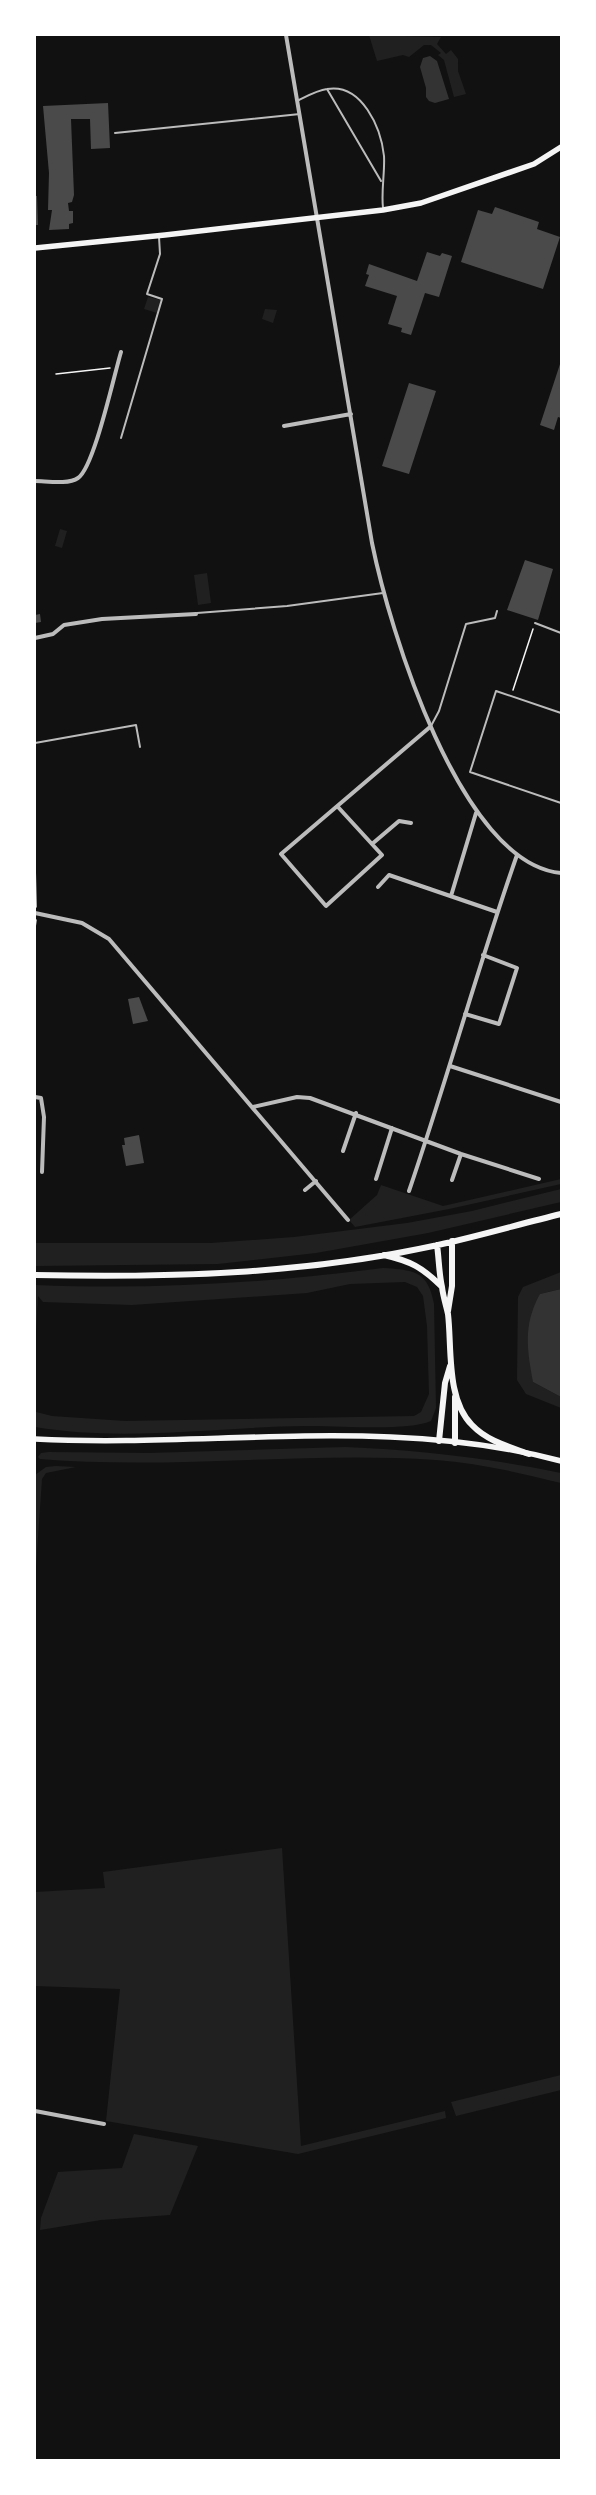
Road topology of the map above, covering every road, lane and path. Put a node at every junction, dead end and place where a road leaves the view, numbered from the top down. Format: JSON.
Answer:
{"nodes":[{"id":1,"x":286,"y":35,"type":"edge"},
{"id":2,"x":327,"y":89,"type":"junction"},
{"id":3,"x":299,"y":100,"type":"junction"},
{"id":4,"x":301,"y":114,"type":"junction"},
{"id":5,"x":115,"y":133,"type":"dead end"},
{"id":6,"x":561,"y":146,"type":"edge"},
{"id":7,"x":381,"y":182,"type":"junction"},
{"id":8,"x":383,"y":210,"type":"junction"},
{"id":9,"x":317,"y":217,"type":"junction"},
{"id":10,"x":159,"y":236,"type":"junction"},
{"id":11,"x":35,"y":248,"type":"edge"},
{"id":12,"x":121,"y":352,"type":"dead end"},
{"id":13,"x":116,"y":368,"type":"junction"},
{"id":14,"x":56,"y":374,"type":"dead end"},
{"id":15,"x":351,"y":414,"type":"junction"},
{"id":16,"x":284,"y":426,"type":"dead end"},
{"id":17,"x":121,"y":438,"type":"dead end"},
{"id":18,"x":35,"y":481,"type":"edge"},
{"id":19,"x":383,"y":593,"type":"junction"},
{"id":20,"x":497,"y":611,"type":"dead end"},
{"id":21,"x":196,"y":614,"type":"joint"},
{"id":22,"x":535,"y":623,"type":"joint"},
{"id":23,"x":561,"y":633,"type":"edge"},
{"id":24,"x":35,"y":638,"type":"edge"},
{"id":25,"x":511,"y":696,"type":"junction"},
{"id":26,"x":561,"y":713,"type":"edge"},
{"id":27,"x":430,"y":727,"type":"junction"},
{"id":28,"x":35,"y":743,"type":"edge"},
{"id":29,"x":140,"y":747,"type":"dead end"},
{"id":30,"x":561,"y":803,"type":"edge"},
{"id":31,"x":338,"y":807,"type":"junction"},
{"id":32,"x":476,"y":812,"type":"junction"},
{"id":33,"x":411,"y":823,"type":"dead end"},
{"id":34,"x":372,"y":844,"type":"junction"},
{"id":35,"x":517,"y":856,"type":"junction"},
{"id":36,"x":35,"y":861,"type":"edge"},
{"id":37,"x":561,"y":873,"type":"edge"},
{"id":38,"x":378,"y":887,"type":"dead end"},
{"id":39,"x":451,"y":896,"type":"junction"},
{"id":40,"x":497,"y":912,"type":"junction"},
{"id":41,"x":36,"y":913,"type":"edge"},
{"id":42,"x":35,"y":928,"type":"edge"},
{"id":43,"x":483,"y":955,"type":"junction"},
{"id":44,"x":466,"y":1014,"type":"junction"},
{"id":45,"x":450,"y":1066,"type":"junction"},
{"id":46,"x":35,"y":1097,"type":"edge"},
{"id":47,"x":561,"y":1102,"type":"edge"},
{"id":48,"x":253,"y":1107,"type":"junction"},
{"id":49,"x":356,"y":1113,"type":"junction"},
{"id":50,"x":392,"y":1128,"type":"junction"},
{"id":51,"x":427,"y":1140,"type":"junction"},
{"id":52,"x":343,"y":1151,"type":"dead end"},
{"id":53,"x":461,"y":1154,"type":"junction"},
{"id":54,"x":42,"y":1172,"type":"dead end"},
{"id":55,"x":376,"y":1178,"type":"dead end"},
{"id":56,"x":539,"y":1179,"type":"dead end"},
{"id":57,"x":452,"y":1180,"type":"dead end"},
{"id":58,"x":316,"y":1181,"type":"junction"},
{"id":59,"x":305,"y":1190,"type":"dead end"},
{"id":60,"x":409,"y":1191,"type":"dead end"},
{"id":61,"x":561,"y":1214,"type":"edge"},
{"id":62,"x":348,"y":1220,"type":"dead end"},
{"id":63,"x":452,"y":1241,"type":"junction"},
{"id":64,"x":438,"y":1245,"type":"junction"},
{"id":65,"x":380,"y":1254,"type":"junction"},
{"id":66,"x":35,"y":1275,"type":"edge"},
{"id":67,"x":441,"y":1286,"type":"junction"},
{"id":68,"x":448,"y":1314,"type":"junction"},
{"id":69,"x":450,"y":1364,"type":"junction"},
{"id":70,"x":455,"y":1390,"type":"junction"},
{"id":71,"x":35,"y":1439,"type":"edge"},
{"id":72,"x":439,"y":1442,"type":"junction"},
{"id":73,"x":455,"y":1443,"type":"junction"},
{"id":74,"x":529,"y":1454,"type":"junction"},
{"id":75,"x":561,"y":1461,"type":"edge"},
{"id":76,"x":35,"y":2111,"type":"edge"},
{"id":77,"x":104,"y":2124,"type":"dead end"}],
"edges":[{"from":1,"to":3,"type":"street"},
{"from":2,"to":3,"type":"lane"},
{"from":2,"to":7,"type":"lane"},
{"from":2,"to":7,"type":"lane"},
{"from":3,"to":4,"type":"street"},
{"from":4,"to":5,"type":"lane"},
{"from":4,"to":9,"type":"street"},
{"from":6,"to":8,"type":"main road"},
{"from":7,"to":8,"type":"lane"},
{"from":8,"to":9,"type":"main road"},
{"from":9,"to":10,"type":"main road"},
{"from":9,"to":15,"type":"street"},
{"from":10,"to":11,"type":"main road"},
{"from":10,"to":17,"type":"lane"},
{"from":12,"to":13,"type":"street"},
{"from":13,"to":14,"type":"path"},
{"from":13,"to":18,"type":"street"},
{"from":15,"to":16,"type":"street"},
{"from":15,"to":19,"type":"street"},
{"from":19,"to":21,"type":"lane"},
{"from":19,"to":27,"type":"street"},
{"from":20,"to":27,"type":"lane"},
{"from":21,"to":24,"type":"street"},
{"from":22,"to":23,"type":"lane"},
{"from":22,"to":25,"type":"path"},
{"from":25,"to":26,"type":"lane"},
{"from":25,"to":30,"type":"lane"},
{"from":27,"to":31,"type":"street"},
{"from":27,"to":32,"type":"street"},
{"from":28,"to":29,"type":"lane"},
{"from":31,"to":34,"type":"street"},
{"from":31,"to":34,"type":"street"},
{"from":32,"to":35,"type":"street"},
{"from":32,"to":39,"type":"street"},
{"from":33,"to":34,"type":"street"},
{"from":35,"to":37,"type":"street"},
{"from":35,"to":40,"type":"street"},
{"from":36,"to":41,"type":"path"},
{"from":38,"to":39,"type":"street"},
{"from":39,"to":40,"type":"street"},
{"from":40,"to":43,"type":"street"},
{"from":41,"to":42,"type":"path"},
{"from":41,"to":48,"type":"street"},
{"from":43,"to":44,"type":"street"},
{"from":43,"to":44,"type":"street"},
{"from":44,"to":45,"type":"street"},
{"from":45,"to":47,"type":"street"},
{"from":45,"to":51,"type":"street"},
{"from":46,"to":54,"type":"street"},
{"from":48,"to":49,"type":"street"},
{"from":48,"to":58,"type":"street"},
{"from":49,"to":50,"type":"street"},
{"from":49,"to":52,"type":"street"},
{"from":50,"to":51,"type":"street"},
{"from":50,"to":55,"type":"street"},
{"from":51,"to":53,"type":"street"},
{"from":51,"to":60,"type":"street"},
{"from":53,"to":56,"type":"street"},
{"from":53,"to":57,"type":"street"},
{"from":58,"to":59,"type":"street"},
{"from":58,"to":62,"type":"street"},
{"from":61,"to":63,"type":"main road"},
{"from":63,"to":64,"type":"main road"},
{"from":63,"to":68,"type":"main road"},
{"from":64,"to":65,"type":"main road"},
{"from":64,"to":67,"type":"main road"},
{"from":65,"to":66,"type":"main road"},
{"from":65,"to":67,"type":"main road"},
{"from":67,"to":68,"type":"main road"},
{"from":68,"to":69,"type":"main road"},
{"from":69,"to":70,"type":"main road"},
{"from":69,"to":72,"type":"main road"},
{"from":70,"to":73,"type":"main road"},
{"from":70,"to":74,"type":"main road"},
{"from":71,"to":72,"type":"main road"},
{"from":72,"to":73,"type":"main road"},
{"from":73,"to":74,"type":"main road"},
{"from":74,"to":75,"type":"main road"},
{"from":76,"to":77,"type":"street"}]}
